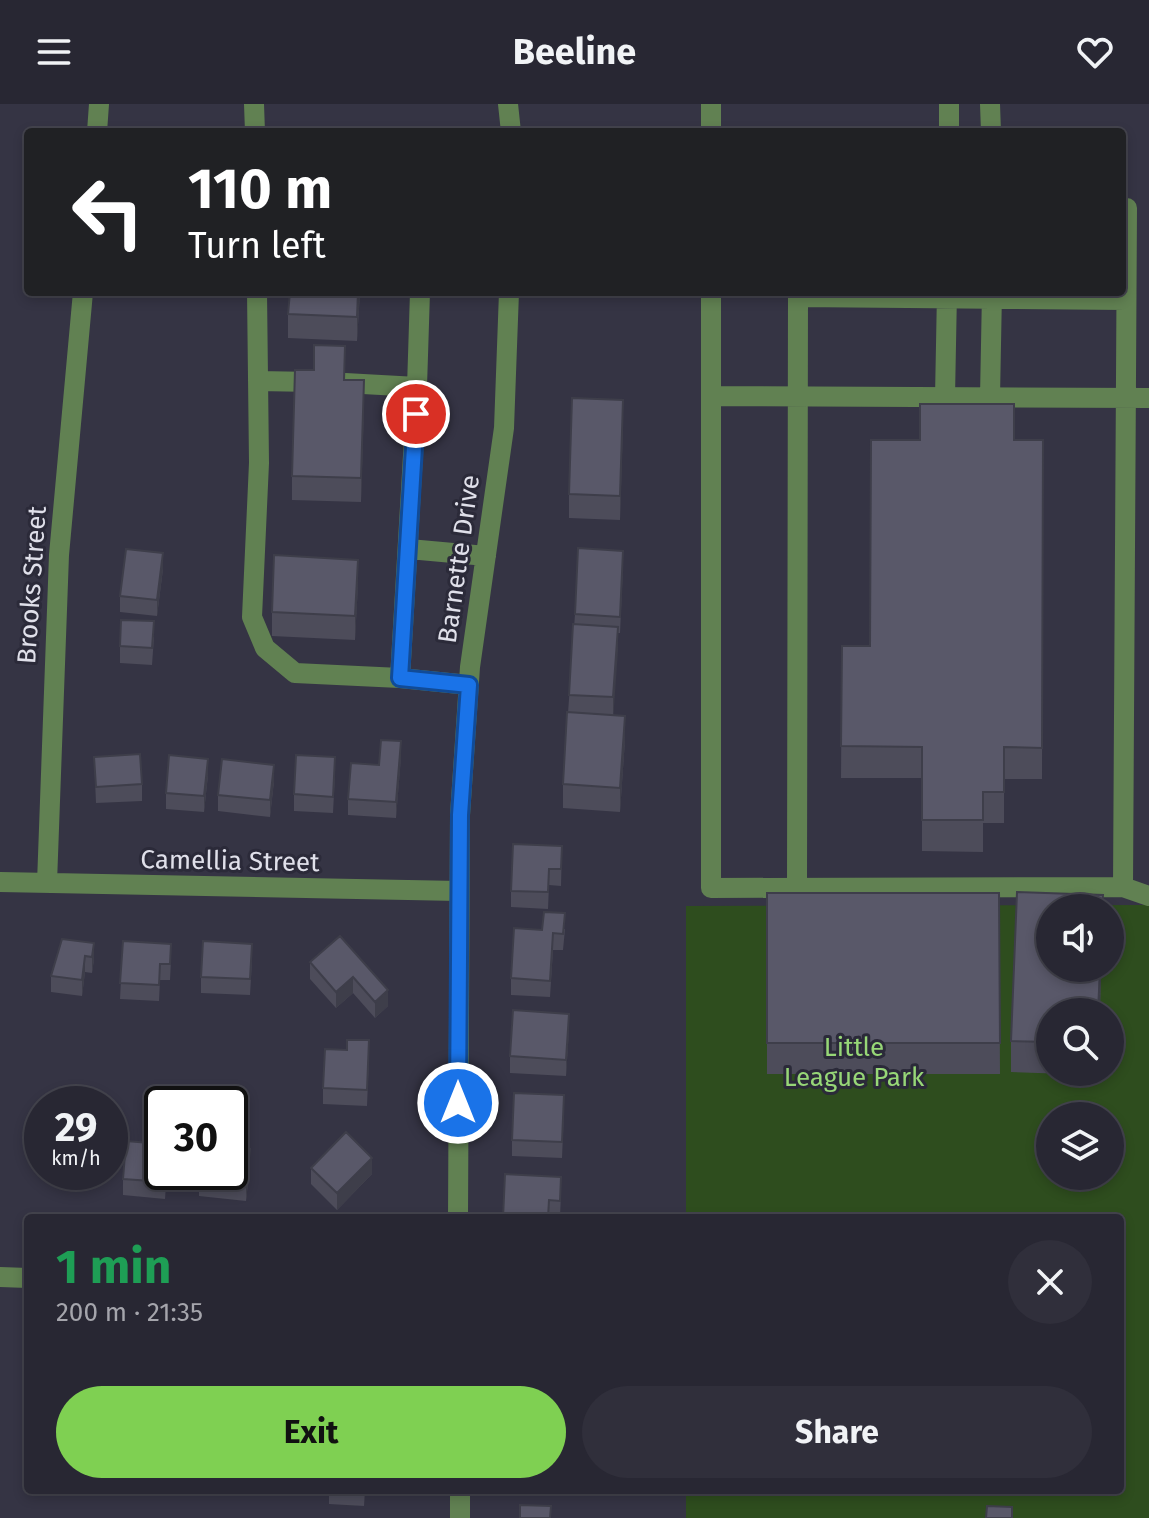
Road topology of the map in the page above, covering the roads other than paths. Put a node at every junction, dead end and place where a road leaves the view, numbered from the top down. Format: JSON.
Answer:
{"nodes":[{"id":1,"x":99,"y":104,"type":"edge"},
{"id":2,"x":254,"y":104,"type":"edge"},
{"id":3,"x":508,"y":104,"type":"edge"},
{"id":4,"x":711,"y":104,"type":"edge"},
{"id":5,"x":949,"y":104,"type":"edge"},
{"id":6,"x":990,"y":104,"type":"edge"},
{"id":7,"x":97,"y":128,"type":"edge"},
{"id":8,"x":255,"y":128,"type":"edge"},
{"id":9,"x":511,"y":128,"type":"edge"},
{"id":10,"x":711,"y":128,"type":"edge"},
{"id":11,"x":949,"y":128,"type":"edge"},
{"id":12,"x":991,"y":128,"type":"edge"},
{"id":13,"x":1126,"y":208,"type":"edge"},
{"id":14,"x":83,"y":296,"type":"edge"},
{"id":15,"x":257,"y":296,"type":"edge"},
{"id":16,"x":420,"y":296,"type":"edge"},
{"id":17,"x":509,"y":296,"type":"edge"},
{"id":18,"x":711,"y":296,"type":"edge"},
{"id":19,"x":798,"y":296,"type":"edge"},
{"id":20,"x":947,"y":296,"type":"edge"},
{"id":21,"x":992,"y":296,"type":"edge"},
{"id":22,"x":1019,"y":296,"type":"edge"},
{"id":23,"x":1126,"y":300,"type":"junction"},
{"id":24,"x":258,"y":381,"type":"junction"},
{"id":25,"x":314,"y":382,"type":"edge"},
{"id":26,"x":345,"y":383,"type":"edge"},
{"id":27,"x":417,"y":387,"type":"junction"},
{"id":28,"x":711,"y":396,"type":"junction"},
{"id":29,"x":798,"y":397,"type":"junction"},
{"id":30,"x":945,"y":397,"type":"junction"},
{"id":31,"x":990,"y":397,"type":"junction"},
{"id":32,"x":1126,"y":397,"type":"junction"},
{"id":33,"x":1149,"y":398,"type":"edge"},
{"id":34,"x":409,"y":549,"type":"junction"},
{"id":35,"x":486,"y":556,"type":"junction"},
{"id":36,"x":400,"y":678,"type":"junction"},
{"id":37,"x":469,"y":685,"type":"junction"},
{"id":38,"x":0,"y":882,"type":"edge"},
{"id":39,"x":47,"y":883,"type":"junction"},
{"id":40,"x":1123,"y":887,"type":"junction"},
{"id":41,"x":797,"y":888,"type":"junction"},
{"id":42,"x":459,"y":891,"type":"junction"},
{"id":43,"x":1149,"y":896,"type":"edge"},
{"id":44,"x":458,"y":1214,"type":"edge"},
{"id":45,"x":0,"y":1277,"type":"edge"},
{"id":46,"x":24,"y":1278,"type":"edge"},
{"id":47,"x":460,"y":1494,"type":"edge"},
{"id":48,"x":460,"y":1518,"type":"edge"}],
"edges":[{"from":1,"to":7,"type":"street"},
{"from":2,"to":8,"type":"street"},
{"from":3,"to":9,"type":"street"},
{"from":4,"to":10,"type":"street"},
{"from":5,"to":11,"type":"street"},
{"from":6,"to":12,"type":"street"},
{"from":13,"to":23,"type":"street"},
{"from":14,"to":39,"type":"street","name":"Brooks Street"},
{"from":15,"to":24,"type":"street"},
{"from":16,"to":27,"type":"street"},
{"from":17,"to":35,"type":"street","name":"Barnette Drive"},
{"from":18,"to":28,"type":"street"},
{"from":19,"to":29,"type":"street"},
{"from":20,"to":30,"type":"street"},
{"from":21,"to":31,"type":"street"},
{"from":22,"to":23,"type":"street"},
{"from":23,"to":32,"type":"street"},
{"from":24,"to":25,"type":"street"},
{"from":24,"to":36,"type":"street"},
{"from":26,"to":27,"type":"street"},
{"from":27,"to":34,"type":"street"},
{"from":28,"to":29,"type":"street"},
{"from":28,"to":41,"type":"street"},
{"from":29,"to":30,"type":"street"},
{"from":29,"to":41,"type":"street"},
{"from":30,"to":31,"type":"street"},
{"from":31,"to":32,"type":"street"},
{"from":32,"to":33,"type":"street"},
{"from":32,"to":40,"type":"street"},
{"from":34,"to":35,"type":"street"},
{"from":34,"to":36,"type":"street"},
{"from":35,"to":37,"type":"street","name":"Barnette Drive"},
{"from":36,"to":37,"type":"street"},
{"from":37,"to":42,"type":"street","name":"Barnette Drive"},
{"from":38,"to":39,"type":"street","name":"Camellia Street"},
{"from":39,"to":42,"type":"street","name":"Camellia Street"},
{"from":40,"to":41,"type":"street"},
{"from":40,"to":43,"type":"street"},
{"from":42,"to":44,"type":"street","name":"Barnette Drive"},
{"from":45,"to":46,"type":"street"},
{"from":47,"to":48,"type":"street"}]}
